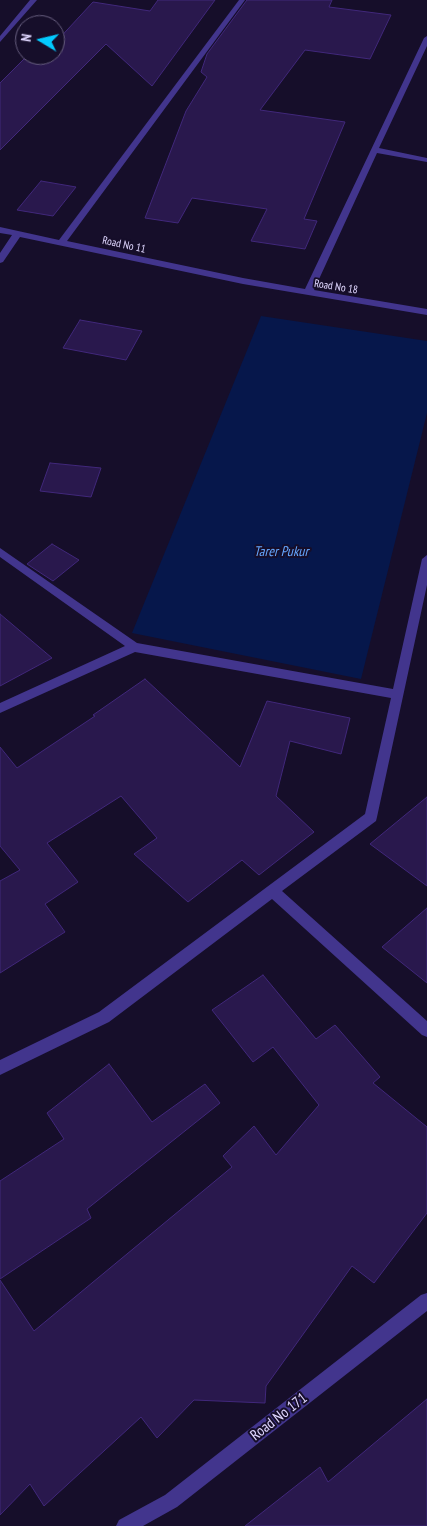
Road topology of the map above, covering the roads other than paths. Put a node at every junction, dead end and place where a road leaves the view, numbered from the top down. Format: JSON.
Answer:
{"nodes":[{"id":1,"x":34,"y":0,"type":"edge"},
{"id":2,"x":242,"y":0,"type":"edge"},
{"id":3,"x":427,"y":38,"type":"edge"},
{"id":4,"x":0,"y":40,"type":"edge"},
{"id":5,"x":375,"y":150,"type":"junction"},
{"id":6,"x":427,"y":160,"type":"edge"},
{"id":7,"x":0,"y":230,"type":"edge"},
{"id":8,"x":17,"y":234,"type":"junction"},
{"id":9,"x":61,"y":243,"type":"junction"},
{"id":10,"x":0,"y":260,"type":"edge"},
{"id":11,"x":242,"y":282,"type":"joint"},
{"id":12,"x":308,"y":293,"type":"junction"},
{"id":13,"x":427,"y":312,"type":"edge"},
{"id":14,"x":0,"y":552,"type":"edge"},
{"id":15,"x":427,"y":559,"type":"edge"},
{"id":16,"x":134,"y":647,"type":"junction"},
{"id":17,"x":397,"y":694,"type":"junction"},
{"id":18,"x":0,"y":708,"type":"edge"},
{"id":19,"x":272,"y":891,"type":"junction"},
{"id":20,"x":427,"y":1030,"type":"edge"},
{"id":21,"x":0,"y":1068,"type":"edge"},
{"id":22,"x":427,"y":1301,"type":"edge"},
{"id":23,"x":125,"y":1526,"type":"edge"}],
"edges":[{"from":1,"to":4,"type":"street"},
{"from":2,"to":9,"type":"street"},
{"from":3,"to":5,"type":"street"},
{"from":5,"to":6,"type":"street"},
{"from":5,"to":12,"type":"street"},
{"from":7,"to":8,"type":"street","name":"Road No 11"},
{"from":8,"to":9,"type":"street","name":"Road No 11"},
{"from":8,"to":10,"type":"street"},
{"from":9,"to":11,"type":"street","name":"Road No 11"},
{"from":11,"to":12,"type":"street","name":"Road No 18"},
{"from":12,"to":13,"type":"street","name":"Road No 18"},
{"from":14,"to":16,"type":"street"},
{"from":15,"to":17,"type":"street"},
{"from":16,"to":17,"type":"street"},
{"from":16,"to":18,"type":"street"},
{"from":17,"to":19,"type":"street"},
{"from":19,"to":20,"type":"street"},
{"from":19,"to":21,"type":"street"},
{"from":22,"to":23,"type":"street","name":"Road No 171"}]}
